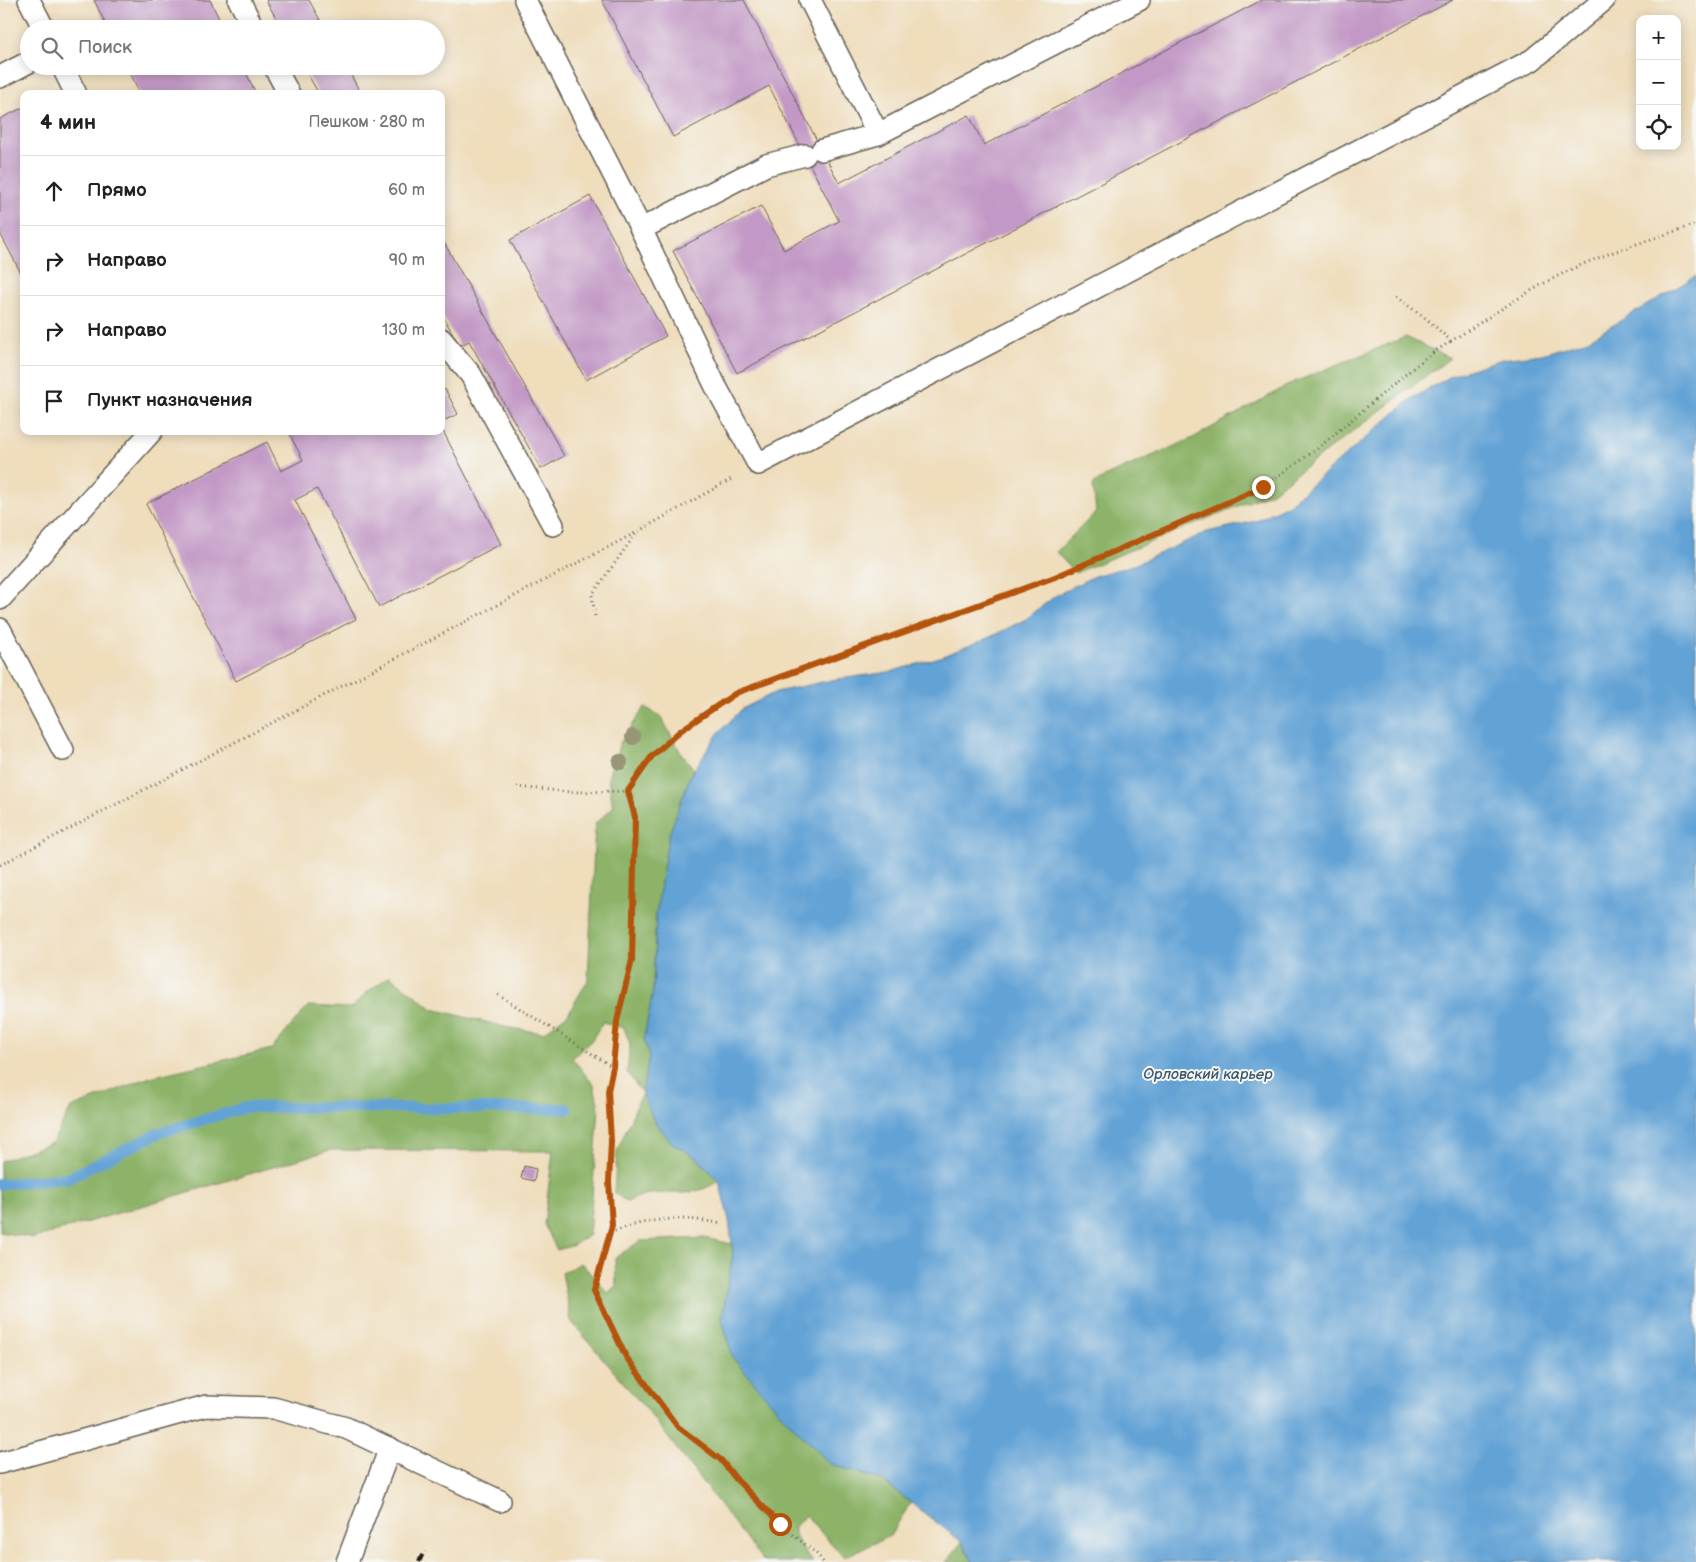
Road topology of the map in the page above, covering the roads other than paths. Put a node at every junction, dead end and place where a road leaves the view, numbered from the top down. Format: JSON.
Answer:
{"nodes":[{"id":1,"x":29,"y":0,"type":"edge"},
{"id":2,"x":239,"y":0,"type":"edge"},
{"id":3,"x":525,"y":0,"type":"edge"},
{"id":4,"x":810,"y":0,"type":"edge"},
{"id":5,"x":1139,"y":0,"type":"edge"},
{"id":6,"x":1604,"y":0,"type":"edge"},
{"id":7,"x":39,"y":20,"type":"edge"},
{"id":8,"x":249,"y":20,"type":"edge"},
{"id":9,"x":20,"y":67,"type":"edge"},
{"id":10,"x":66,"y":75,"type":"edge"},
{"id":11,"x":279,"y":75,"type":"edge"},
{"id":12,"x":0,"y":77,"type":"edge"},
{"id":13,"x":74,"y":90,"type":"edge"},
{"id":14,"x":287,"y":90,"type":"edge"},
{"id":15,"x":878,"y":134,"type":"junction"},
{"id":16,"x":641,"y":229,"type":"junction"},
{"id":17,"x":445,"y":344,"type":"edge"},
{"id":18,"x":148,"y":435,"type":"edge"},
{"id":19,"x":553,"y":525,"type":"dead end"},
{"id":20,"x":0,"y":599,"type":"edge"},
{"id":21,"x":0,"y":629,"type":"edge"},
{"id":22,"x":63,"y":750,"type":"dead end"},
{"id":23,"x":390,"y":1448,"type":"junction"},
{"id":24,"x":0,"y":1463,"type":"edge"},
{"id":25,"x":500,"y":1501,"type":"dead end"},
{"id":26,"x":347,"y":1562,"type":"edge"}],
"edges":[{"from":1,"to":7,"type":"lane"},
{"from":2,"to":8,"type":"lane"},
{"from":3,"to":16,"type":"lane"},
{"from":4,"to":15,"type":"lane"},
{"from":5,"to":15,"type":"lane"},
{"from":6,"to":16,"type":"lane"},
{"from":9,"to":12,"type":"lane"},
{"from":10,"to":13,"type":"lane"},
{"from":11,"to":14,"type":"lane"},
{"from":15,"to":16,"type":"lane"},
{"from":17,"to":19,"type":"lane"},
{"from":18,"to":20,"type":"lane"},
{"from":21,"to":22,"type":"lane"},
{"from":23,"to":24,"type":"lane"},
{"from":23,"to":25,"type":"lane"},
{"from":23,"to":26,"type":"lane"}]}
